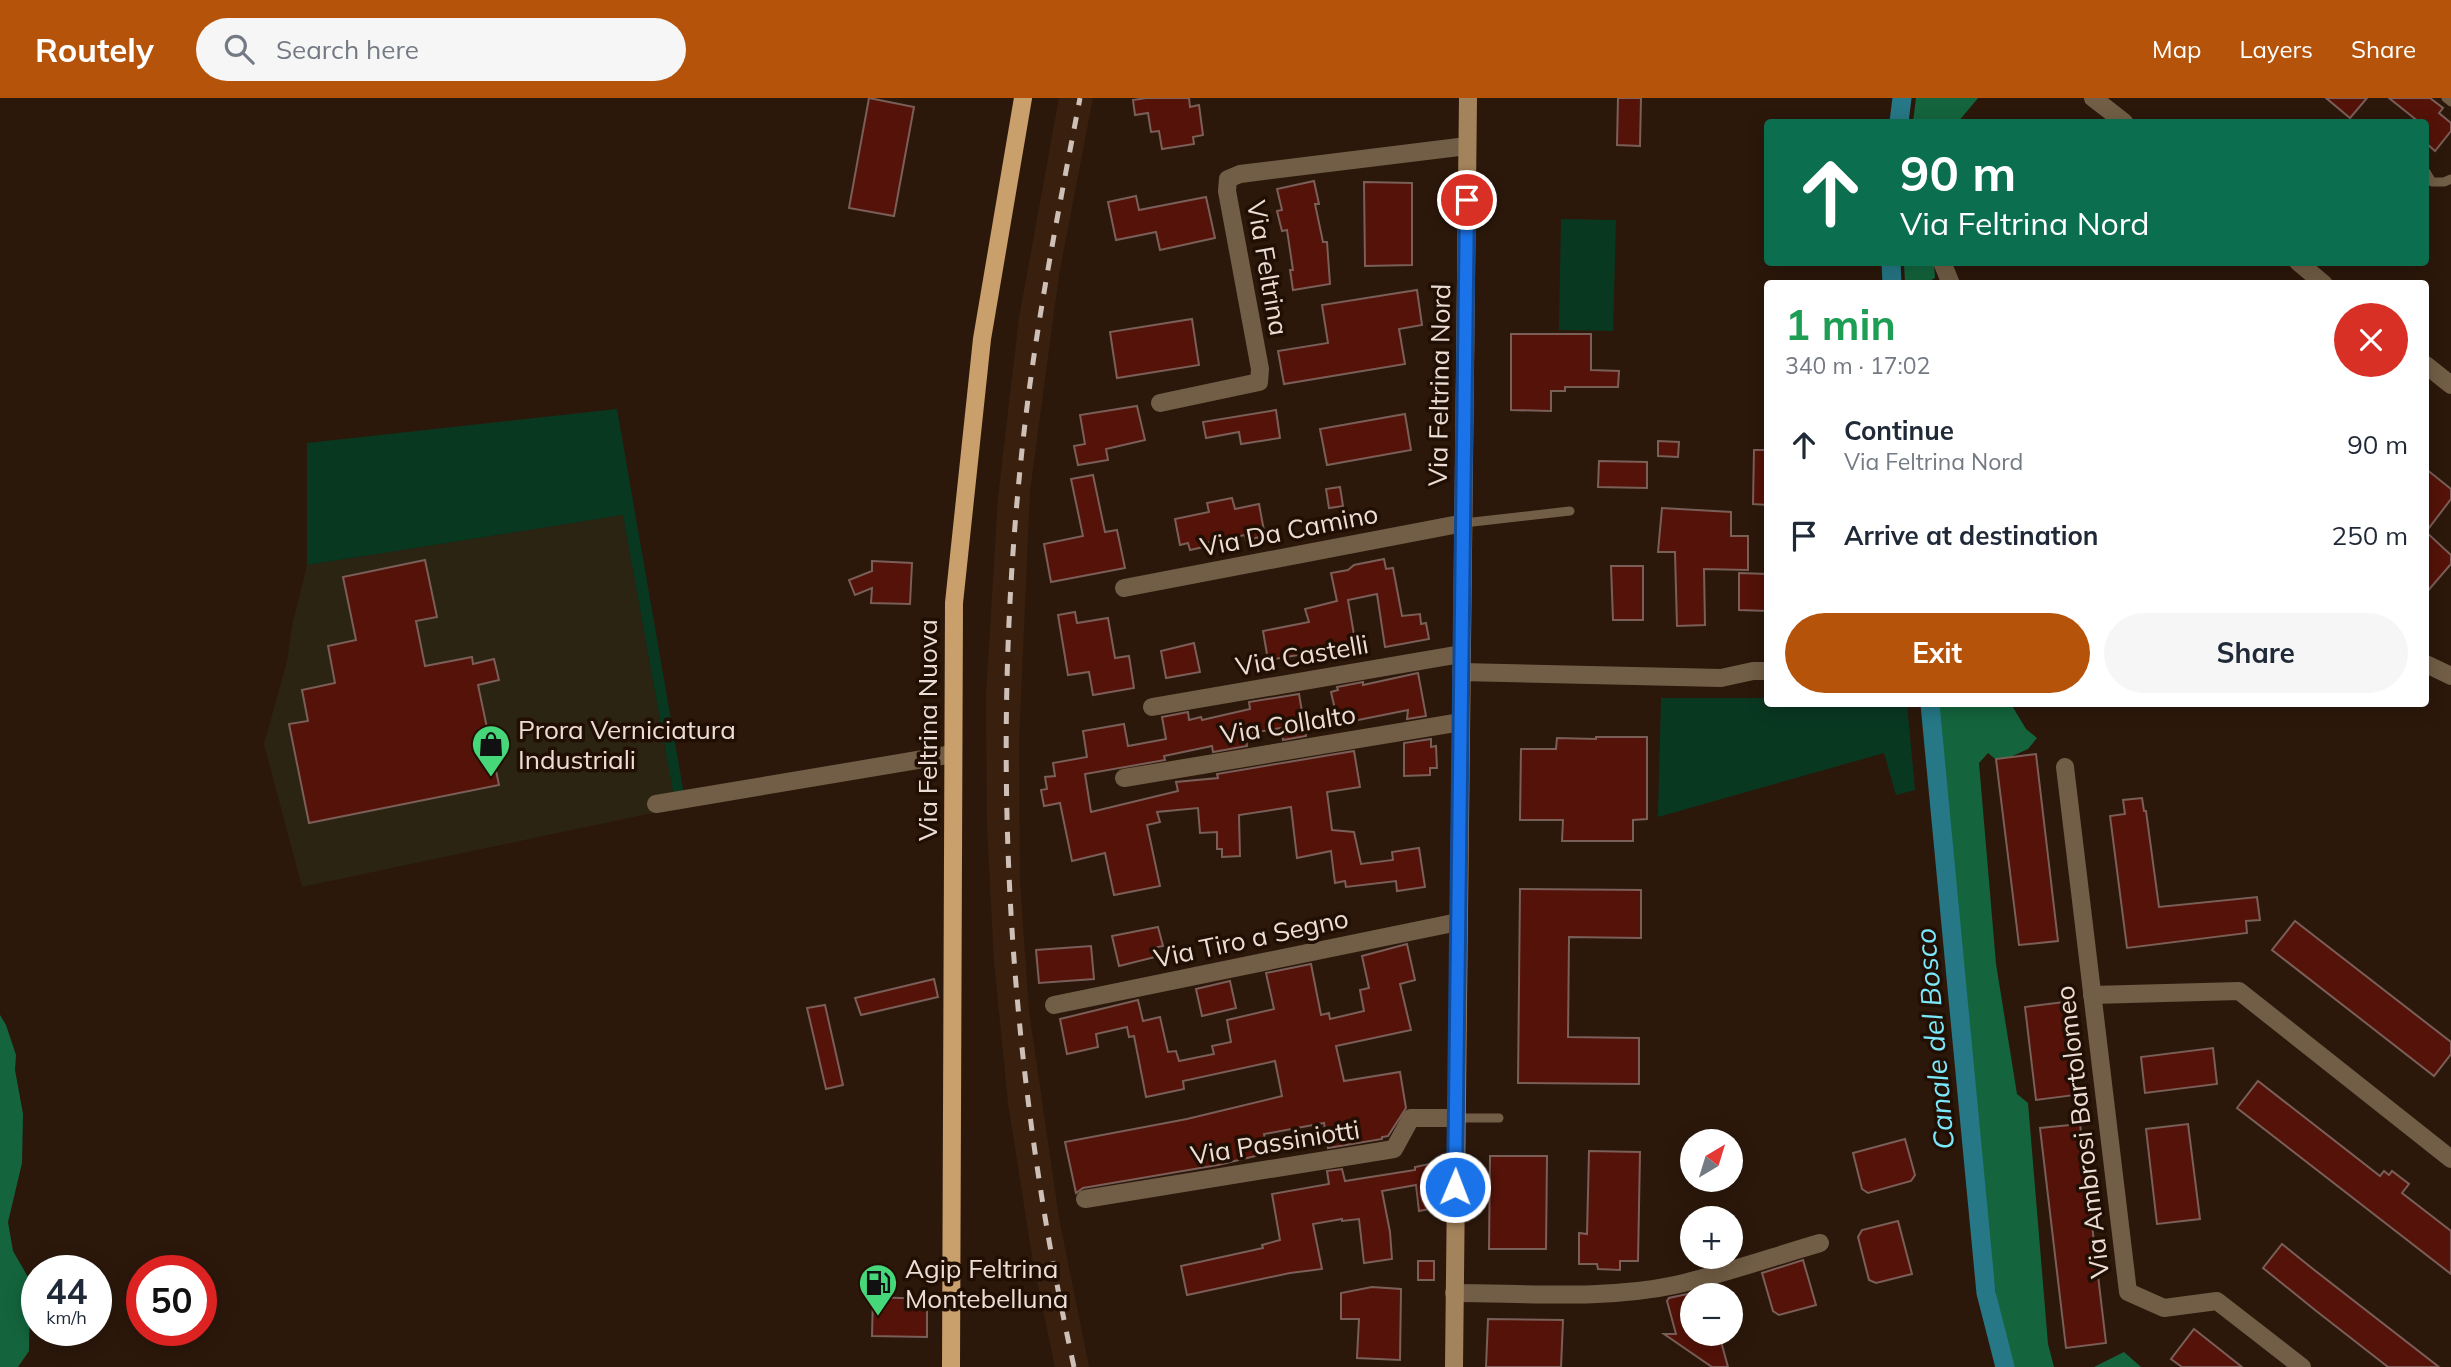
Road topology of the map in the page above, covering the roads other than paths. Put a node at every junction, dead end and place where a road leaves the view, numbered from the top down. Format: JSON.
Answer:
{"nodes":[{"id":1,"x":1023,"y":98,"type":"edge"},
{"id":2,"x":1468,"y":98,"type":"edge"},
{"id":3,"x":2093,"y":98,"type":"edge"},
{"id":4,"x":2446,"y":98,"type":"edge"},
{"id":5,"x":2451,"y":102,"type":"edge"},
{"id":6,"x":2120,"y":119,"type":"edge"},
{"id":7,"x":1468,"y":146,"type":"junction"},
{"id":8,"x":2429,"y":177,"type":"edge"},
{"id":9,"x":2451,"y":179,"type":"edge"},
{"id":10,"x":2303,"y":266,"type":"edge"},
{"id":11,"x":2319,"y":280,"type":"edge"},
{"id":12,"x":2429,"y":367,"type":"edge"},
{"id":13,"x":2451,"y":385,"type":"edge"},
{"id":14,"x":1160,"y":403,"type":"dead end"},
{"id":15,"x":1570,"y":511,"type":"dead end"},
{"id":16,"x":1464,"y":523,"type":"junction"},
{"id":17,"x":1124,"y":587,"type":"dead end"},
{"id":18,"x":1461,"y":663,"type":"junction"},
{"id":19,"x":2429,"y":666,"type":"edge"},
{"id":20,"x":1764,"y":671,"type":"edge"},
{"id":21,"x":2451,"y":677,"type":"edge"},
{"id":22,"x":1153,"y":707,"type":"dead end"},
{"id":23,"x":1461,"y":722,"type":"junction"},
{"id":24,"x":953,"y":754,"type":"junction"},
{"id":25,"x":2065,"y":767,"type":"dead end"},
{"id":26,"x":1124,"y":778,"type":"dead end"},
{"id":27,"x":656,"y":804,"type":"dead end"},
{"id":28,"x":1458,"y":922,"type":"junction"},
{"id":29,"x":2092,"y":995,"type":"junction"},
{"id":30,"x":1054,"y":1005,"type":"dead end"},
{"id":31,"x":1456,"y":1118,"type":"junction"},
{"id":32,"x":1499,"y":1118,"type":"dead end"},
{"id":33,"x":2451,"y":1159,"type":"edge"},
{"id":34,"x":1085,"y":1199,"type":"dead end"},
{"id":35,"x":1820,"y":1243,"type":"dead end"},
{"id":36,"x":1454,"y":1293,"type":"junction"},
{"id":37,"x":951,"y":1367,"type":"edge"},
{"id":38,"x":1454,"y":1367,"type":"edge"},
{"id":39,"x":2302,"y":1367,"type":"edge"}],
"edges":[{"from":1,"to":24,"type":"main road","name":"Via Feltrina Nuova"},
{"from":2,"to":7,"type":"main road","name":"Via Feltrina Nord"},
{"from":3,"to":6,"type":"street"},
{"from":4,"to":5,"type":"lane"},
{"from":7,"to":14,"type":"street","name":"Via Feltrina"},
{"from":7,"to":16,"type":"main road","name":"Via Feltrina Nord"},
{"from":8,"to":9,"type":"lane"},
{"from":10,"to":11,"type":"street"},
{"from":12,"to":13,"type":"street"},
{"from":15,"to":16,"type":"lane"},
{"from":16,"to":17,"type":"street","name":"Via Da Camino"},
{"from":16,"to":18,"type":"main road","name":"Via Feltrina Nord"},
{"from":18,"to":20,"type":"street"},
{"from":18,"to":22,"type":"street","name":"Via Castelli"},
{"from":18,"to":23,"type":"main road","name":"Via Feltrina Nord"},
{"from":19,"to":21,"type":"street"},
{"from":23,"to":26,"type":"street","name":"Via Collalto"},
{"from":23,"to":28,"type":"main road","name":"Via Feltrina Nord"},
{"from":24,"to":27,"type":"street"},
{"from":24,"to":37,"type":"main road","name":"Via Feltrina Nuova"},
{"from":25,"to":29,"type":"street","name":"Via Ambrosi Bartolomeo"},
{"from":28,"to":30,"type":"street","name":"Via Tiro a Segno"},
{"from":28,"to":31,"type":"main road","name":"Via Feltrina Nord"},
{"from":29,"to":33,"type":"street"},
{"from":29,"to":39,"type":"street","name":"Via Ambrosi Bartolomeo"},
{"from":31,"to":32,"type":"lane"},
{"from":31,"to":34,"type":"street","name":"Via Passiniotti"},
{"from":31,"to":36,"type":"main road","name":"Via Feltrina Nord"},
{"from":35,"to":36,"type":"street"},
{"from":36,"to":38,"type":"main road","name":"Via Feltrina Nord"}]}
